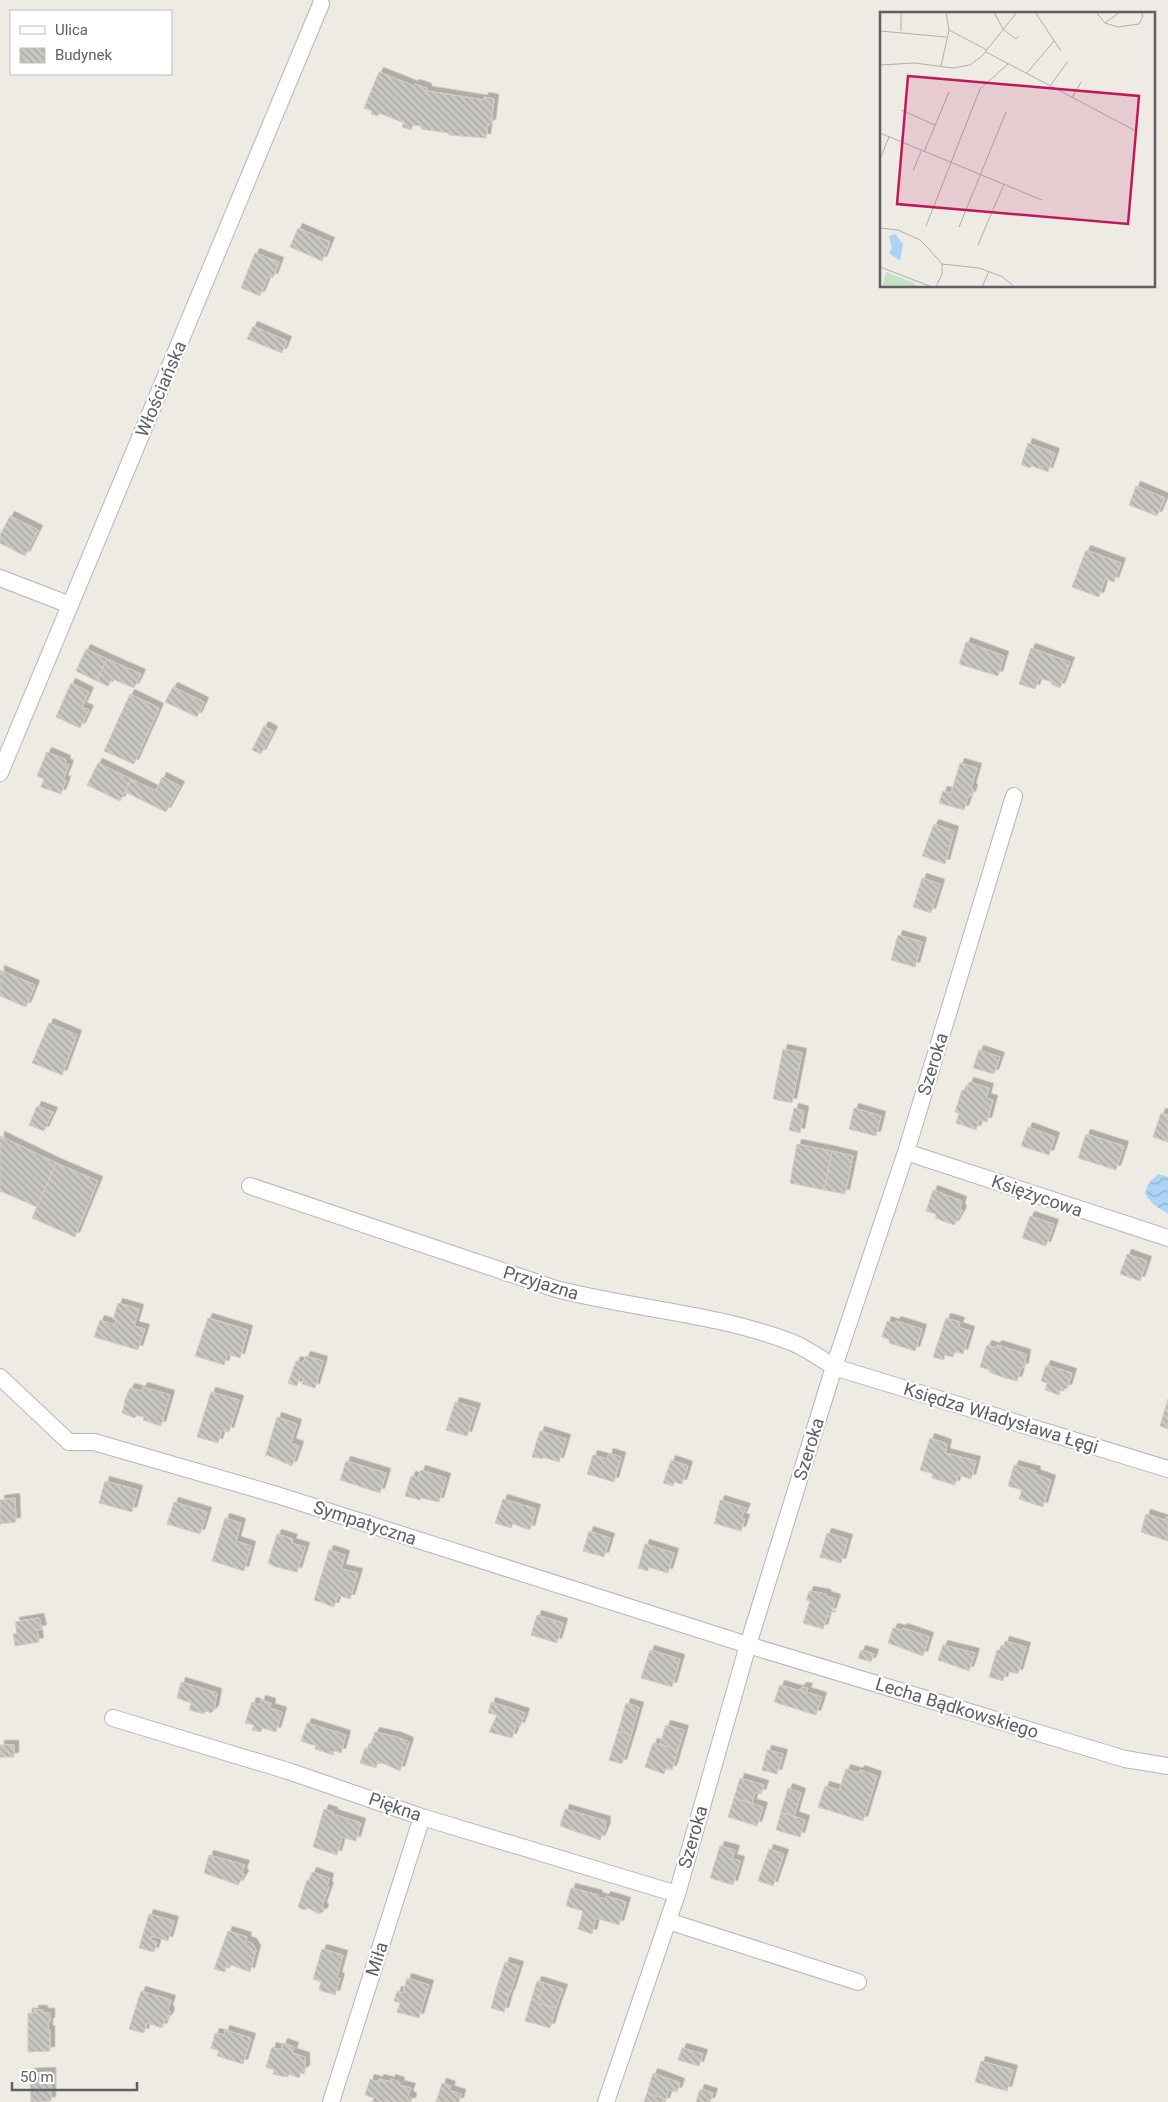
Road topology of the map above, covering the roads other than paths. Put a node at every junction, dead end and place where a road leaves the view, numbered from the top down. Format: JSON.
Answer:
{"nodes":[{"id":1,"x":321,"y":4,"type":"dead end"},
{"id":2,"x":0,"y":578,"type":"edge"},
{"id":3,"x":70,"y":605,"type":"junction"},
{"id":4,"x":0,"y":773,"type":"edge"},
{"id":5,"x":1014,"y":796,"type":"dead end"},
{"id":6,"x":906,"y":1152,"type":"junction"},
{"id":7,"x":250,"y":1186,"type":"dead end"},
{"id":8,"x":1168,"y":1238,"type":"edge"},
{"id":9,"x":834,"y":1367,"type":"junction"},
{"id":10,"x":0,"y":1377,"type":"edge"},
{"id":11,"x":1168,"y":1469,"type":"edge"},
{"id":12,"x":748,"y":1645,"type":"junction"},
{"id":13,"x":113,"y":1718,"type":"dead end"},
{"id":14,"x":1168,"y":1766,"type":"edge"},
{"id":15,"x":422,"y":1817,"type":"junction"},
{"id":16,"x":677,"y":1894,"type":"junction"},
{"id":17,"x":668,"y":1921,"type":"junction"},
{"id":18,"x":858,"y":1982,"type":"dead end"},
{"id":19,"x":331,"y":2102,"type":"edge"},
{"id":20,"x":606,"y":2102,"type":"edge"}],
"edges":[{"from":1,"to":3,"type":"street","name":"Włościańska"},
{"from":2,"to":3,"type":"street"},
{"from":3,"to":4,"type":"street","name":"Włościańska"},
{"from":5,"to":6,"type":"street","name":"Szeroka"},
{"from":6,"to":8,"type":"street","name":"Księżycowa"},
{"from":6,"to":9,"type":"street","name":"Szeroka"},
{"from":7,"to":9,"type":"street","name":"Przyjazna"},
{"from":9,"to":11,"type":"street","name":"Księdza Władysława Łęgi"},
{"from":9,"to":12,"type":"street","name":"Szeroka"},
{"from":10,"to":12,"type":"street","name":"Sympatyczna"},
{"from":12,"to":14,"type":"street","name":"Lecha Bądkowskiego"},
{"from":12,"to":16,"type":"street","name":"Szeroka"},
{"from":13,"to":15,"type":"street","name":"Piękna"},
{"from":15,"to":16,"type":"street","name":"Piękna"},
{"from":15,"to":19,"type":"street","name":"Miła"},
{"from":16,"to":17,"type":"street","name":"Szeroka"},
{"from":17,"to":18,"type":"street"},
{"from":17,"to":20,"type":"street","name":"Szeroka"}]}
